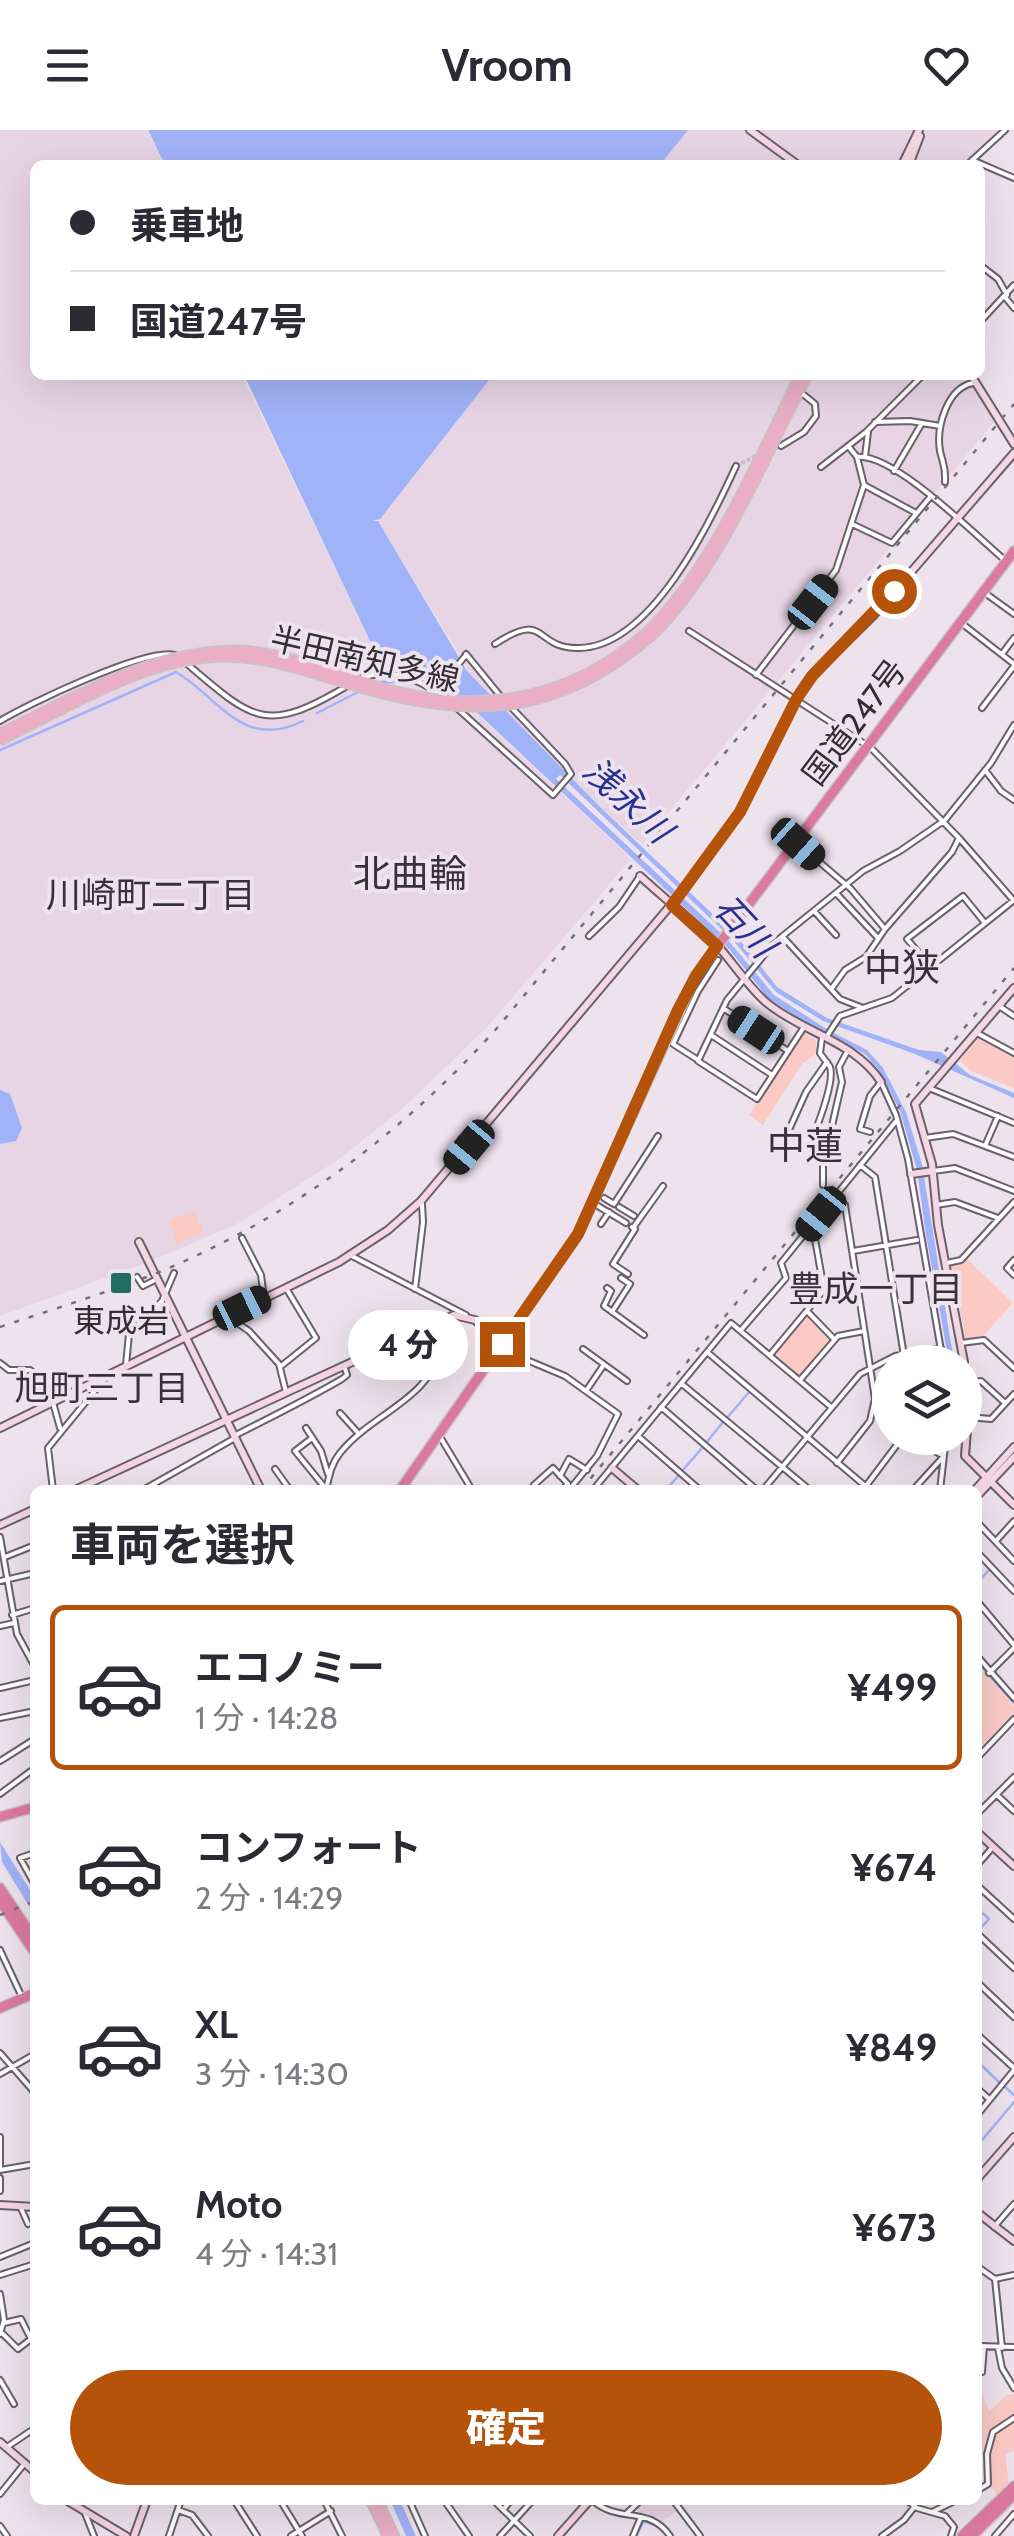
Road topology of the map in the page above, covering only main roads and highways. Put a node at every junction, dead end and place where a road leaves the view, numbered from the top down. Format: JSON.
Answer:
{"nodes":[{"id":1,"x":801,"y":380,"type":"edge"},
{"id":2,"x":1014,"y":551,"type":"edge"},
{"id":3,"x":651,"y":633,"type":"junction"},
{"id":4,"x":0,"y":734,"type":"edge"},
{"id":5,"x":0,"y":741,"type":"edge"},
{"id":6,"x":404,"y":1485,"type":"edge"},
{"id":7,"x":30,"y":1809,"type":"edge"},
{"id":8,"x":0,"y":1818,"type":"edge"},
{"id":9,"x":0,"y":1888,"type":"edge"},
{"id":10,"x":4,"y":1911,"type":"edge"},
{"id":11,"x":30,"y":1933,"type":"edge"},
{"id":12,"x":30,"y":1947,"type":"edge"},
{"id":13,"x":30,"y":1995,"type":"edge"},
{"id":14,"x":0,"y":2008,"type":"edge"},
{"id":15,"x":1014,"y":2486,"type":"edge"},
{"id":16,"x":1014,"y":2495,"type":"edge"},
{"id":17,"x":372,"y":2505,"type":"edge"},
{"id":18,"x":380,"y":2505,"type":"edge"},
{"id":19,"x":387,"y":2536,"type":"edge"},
{"id":20,"x":395,"y":2536,"type":"edge"},
{"id":21,"x":962,"y":2536,"type":"edge"},
{"id":22,"x":972,"y":2536,"type":"edge"}],
"edges":[{"from":1,"to":3,"type":"main road","name":"半田南知多線"},
{"from":2,"to":6,"type":"highway","name":"国道247号"},
{"from":3,"to":4,"type":"main road","name":"半田南知多線","bridge":true},
{"from":3,"to":5,"type":"main road","name":"半田南知多線","bridge":true},
{"from":7,"to":8,"type":"highway"},
{"from":9,"to":11,"type":"highway"},
{"from":10,"to":12,"type":"highway"},
{"from":13,"to":14,"type":"highway"},
{"from":15,"to":21,"type":"highway"},
{"from":16,"to":22,"type":"highway"},
{"from":17,"to":19,"type":"main road"},
{"from":18,"to":20,"type":"main road"}]}
